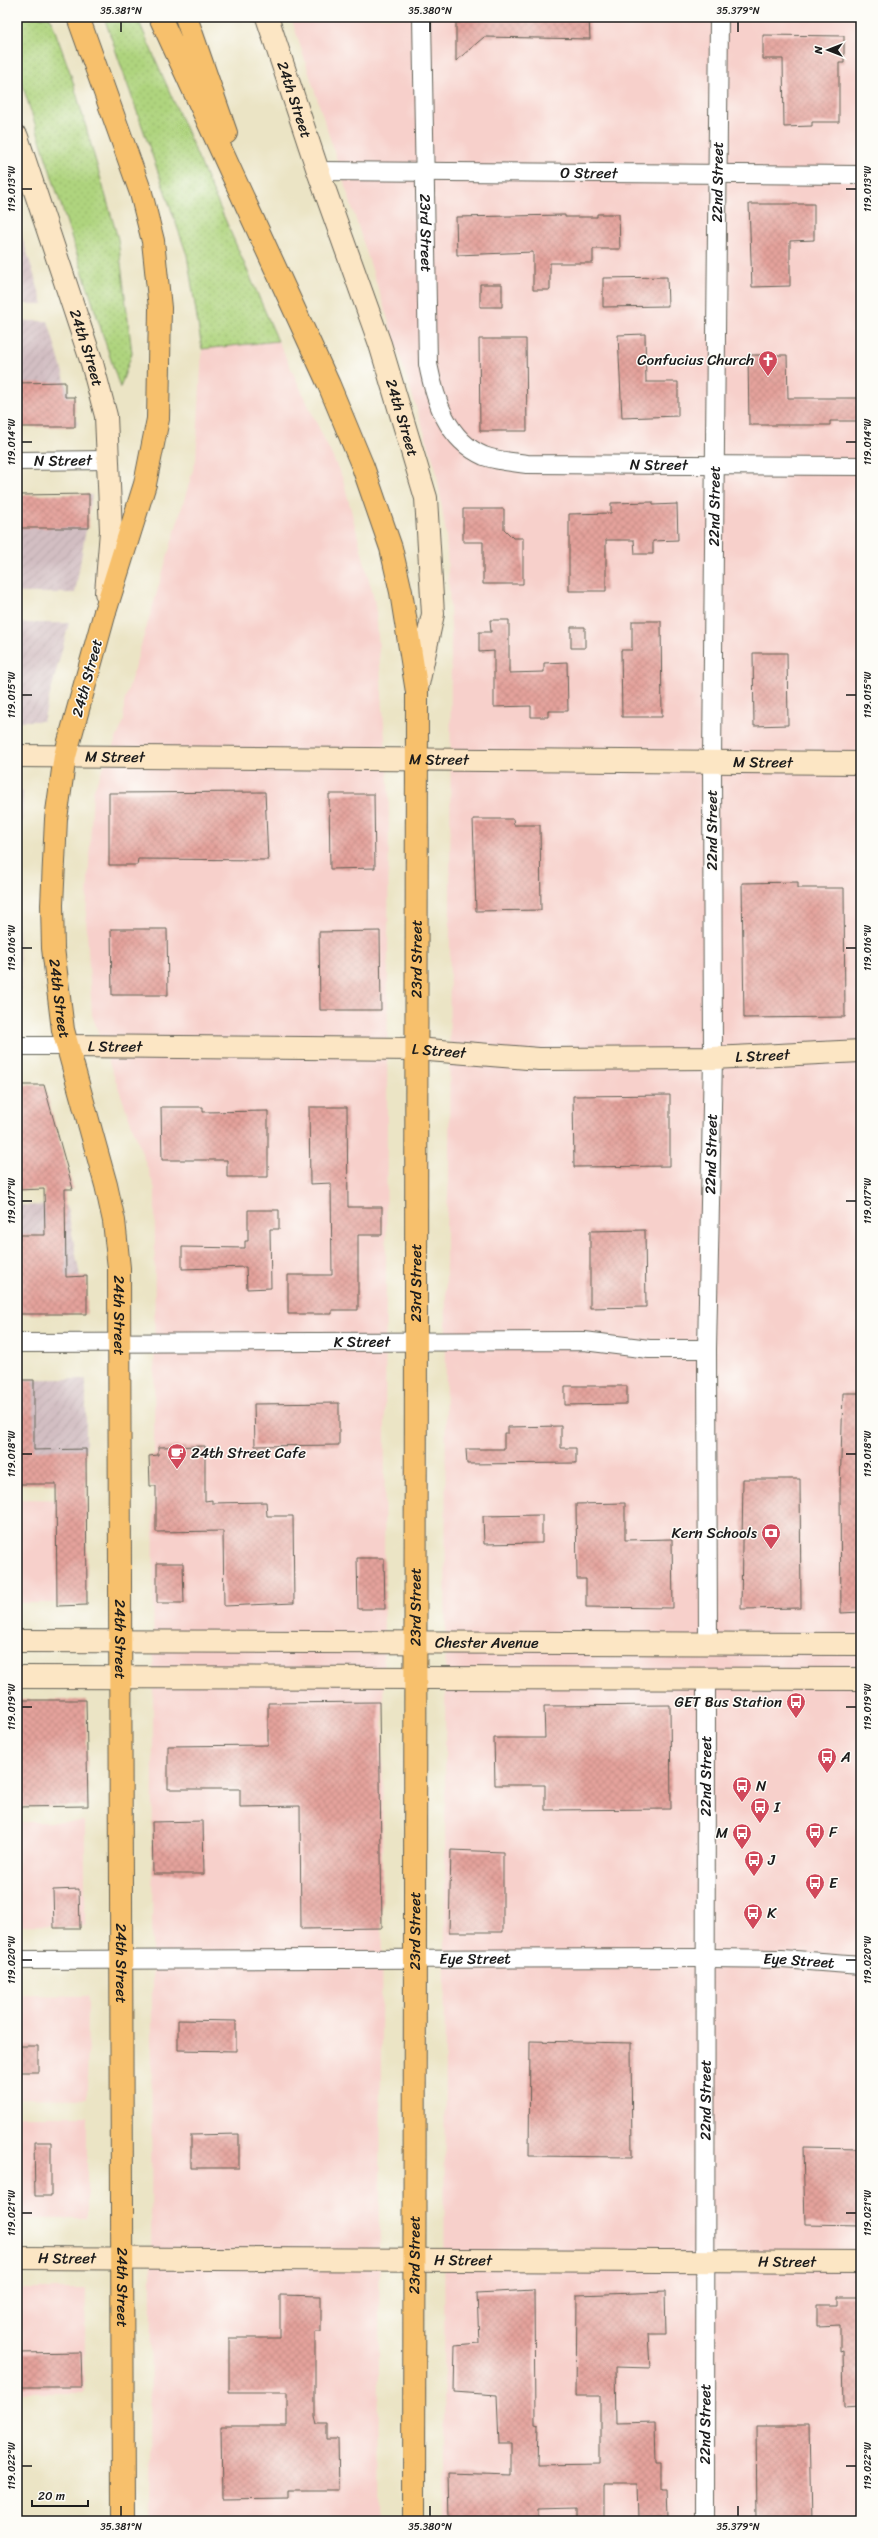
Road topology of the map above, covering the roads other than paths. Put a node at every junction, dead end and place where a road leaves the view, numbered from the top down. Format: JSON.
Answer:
{"nodes":[{"id":1,"x":78,"y":17,"type":"edge"},
{"id":2,"x":160,"y":17,"type":"edge"},
{"id":3,"x":186,"y":17,"type":"edge"},
{"id":4,"x":267,"y":17,"type":"edge"},
{"id":5,"x":422,"y":17,"type":"edge"},
{"id":6,"x":719,"y":17,"type":"edge"},
{"id":7,"x":17,"y":137,"type":"edge"},
{"id":8,"x":21,"y":163,"type":"edge"},
{"id":9,"x":318,"y":171,"type":"junction"},
{"id":10,"x":425,"y":171,"type":"junction"},
{"id":11,"x":717,"y":175,"type":"junction"},
{"id":12,"x":861,"y":175,"type":"edge"},
{"id":13,"x":271,"y":261,"type":"junction"},
{"id":14,"x":462,"y":440,"type":"joint"},
{"id":15,"x":109,"y":460,"type":"junction"},
{"id":16,"x":17,"y":461,"type":"edge"},
{"id":17,"x":861,"y":466,"type":"edge"},
{"id":18,"x":714,"y":467,"type":"junction"},
{"id":19,"x":105,"y":612,"type":"junction"},
{"id":20,"x":417,"y":692,"type":"junction"},
{"id":21,"x":17,"y":756,"type":"edge"},
{"id":22,"x":65,"y":756,"type":"junction"},
{"id":23,"x":416,"y":758,"type":"junction"},
{"id":24,"x":712,"y":760,"type":"junction"},
{"id":25,"x":861,"y":763,"type":"edge"},
{"id":26,"x":17,"y":1046,"type":"edge"},
{"id":27,"x":68,"y":1046,"type":"junction"},
{"id":28,"x":416,"y":1049,"type":"junction"},
{"id":29,"x":861,"y":1051,"type":"edge"},
{"id":30,"x":713,"y":1058,"type":"junction"},
{"id":31,"x":415,"y":1341,"type":"junction"},
{"id":32,"x":17,"y":1343,"type":"edge"},
{"id":33,"x":121,"y":1344,"type":"junction"},
{"id":34,"x":707,"y":1349,"type":"junction"},
{"id":35,"x":17,"y":1641,"type":"edge"},
{"id":36,"x":122,"y":1642,"type":"junction"},
{"id":37,"x":708,"y":1642,"type":"junction"},
{"id":38,"x":415,"y":1644,"type":"junction"},
{"id":39,"x":861,"y":1644,"type":"edge"},
{"id":40,"x":17,"y":1677,"type":"edge"},
{"id":41,"x":122,"y":1678,"type":"junction"},
{"id":42,"x":706,"y":1678,"type":"junction"},
{"id":43,"x":415,"y":1679,"type":"junction"},
{"id":44,"x":861,"y":1679,"type":"edge"},
{"id":45,"x":414,"y":1958,"type":"junction"},
{"id":46,"x":707,"y":1958,"type":"junction"},
{"id":47,"x":17,"y":1960,"type":"edge"},
{"id":48,"x":122,"y":1960,"type":"junction"},
{"id":49,"x":861,"y":1965,"type":"edge"},
{"id":50,"x":17,"y":2258,"type":"edge"},
{"id":51,"x":123,"y":2258,"type":"junction"},
{"id":52,"x":414,"y":2260,"type":"junction"},
{"id":53,"x":706,"y":2261,"type":"junction"},
{"id":54,"x":861,"y":2262,"type":"edge"},
{"id":55,"x":123,"y":2521,"type":"edge"},
{"id":56,"x":414,"y":2521,"type":"edge"},
{"id":57,"x":705,"y":2521,"type":"edge"}],
"edges":[{"from":1,"to":19,"type":"main road"},
{"from":2,"to":13,"type":"main road"},
{"from":3,"to":13,"type":"main road"},
{"from":4,"to":9,"type":"main road","name":"24th Street"},
{"from":5,"to":10,"type":"street","name":"23rd Street"},
{"from":6,"to":11,"type":"street","name":"22nd Street"},
{"from":7,"to":8,"type":"main road","name":"24th Street"},
{"from":8,"to":15,"type":"main road","name":"24th Street"},
{"from":9,"to":10,"type":"street","name":"O Street"},
{"from":9,"to":20,"type":"main road","name":"24th Street"},
{"from":10,"to":11,"type":"street","name":"O Street"},
{"from":10,"to":14,"type":"street","name":"23rd Street"},
{"from":11,"to":12,"type":"street","name":"O Street"},
{"from":11,"to":18,"type":"street","name":"22nd Street"},
{"from":13,"to":20,"type":"main road","name":"23rd Street"},
{"from":14,"to":18,"type":"street","name":"N Street"},
{"from":15,"to":16,"type":"street","name":"N Street"},
{"from":15,"to":19,"type":"main road","name":"24th Street"},
{"from":17,"to":18,"type":"street","name":"N Street"},
{"from":18,"to":24,"type":"street","name":"22nd Street"},
{"from":19,"to":22,"type":"main road","name":"24th Street"},
{"from":20,"to":23,"type":"main road","name":"23rd Street"},
{"from":21,"to":22,"type":"main road","name":"M Street"},
{"from":22,"to":23,"type":"main road","name":"M Street"},
{"from":22,"to":27,"type":"main road","name":"24th Street"},
{"from":23,"to":24,"type":"main road","name":"M Street"},
{"from":23,"to":28,"type":"main road","name":"23rd Street"},
{"from":24,"to":25,"type":"main road","name":"M Street"},
{"from":24,"to":30,"type":"street","name":"22nd Street"},
{"from":26,"to":27,"type":"street","name":"L Street"},
{"from":27,"to":28,"type":"main road","name":"L Street"},
{"from":27,"to":33,"type":"main road","name":"24th Street"},
{"from":28,"to":30,"type":"main road","name":"L Street"},
{"from":28,"to":31,"type":"main road","name":"23rd Street"},
{"from":29,"to":30,"type":"main road","name":"L Street"},
{"from":30,"to":34,"type":"street","name":"22nd Street"},
{"from":31,"to":33,"type":"street","name":"K Street"},
{"from":31,"to":34,"type":"street","name":"K Street"},
{"from":31,"to":38,"type":"main road","name":"23rd Street"},
{"from":32,"to":33,"type":"street","name":"K Street"},
{"from":33,"to":36,"type":"main road","name":"24th Street"},
{"from":34,"to":37,"type":"street","name":"22nd Street"},
{"from":35,"to":36,"type":"main road","name":"Chester Avenue"},
{"from":36,"to":38,"type":"main road","name":"Chester Avenue"},
{"from":36,"to":41,"type":"main road","name":"24th Street"},
{"from":37,"to":38,"type":"main road","name":"Chester Avenue"},
{"from":37,"to":39,"type":"main road","name":"Chester Avenue"},
{"from":38,"to":43,"type":"main road","name":"23rd Street"},
{"from":40,"to":41,"type":"main road"},
{"from":41,"to":43,"type":"main road"},
{"from":41,"to":48,"type":"main road","name":"24th Street"},
{"from":42,"to":43,"type":"main road"},
{"from":42,"to":44,"type":"main road"},
{"from":42,"to":46,"type":"street","name":"22nd Street"},
{"from":43,"to":45,"type":"main road","name":"23rd Street"},
{"from":45,"to":46,"type":"street","name":"Eye Street"},
{"from":45,"to":48,"type":"street","name":"Eye Street"},
{"from":45,"to":52,"type":"main road","name":"23rd Street"},
{"from":46,"to":49,"type":"street","name":"Eye Street"},
{"from":46,"to":53,"type":"street","name":"22nd Street"},
{"from":47,"to":48,"type":"street","name":"Eye Street"},
{"from":48,"to":51,"type":"main road","name":"24th Street"},
{"from":50,"to":51,"type":"main road","name":"H Street"},
{"from":51,"to":52,"type":"main road","name":"H Street"},
{"from":51,"to":55,"type":"main road","name":"24th Street"},
{"from":52,"to":53,"type":"main road","name":"H Street"},
{"from":52,"to":56,"type":"main road","name":"23rd Street"},
{"from":53,"to":54,"type":"main road","name":"H Street"},
{"from":53,"to":57,"type":"street","name":"22nd Street"}]}
